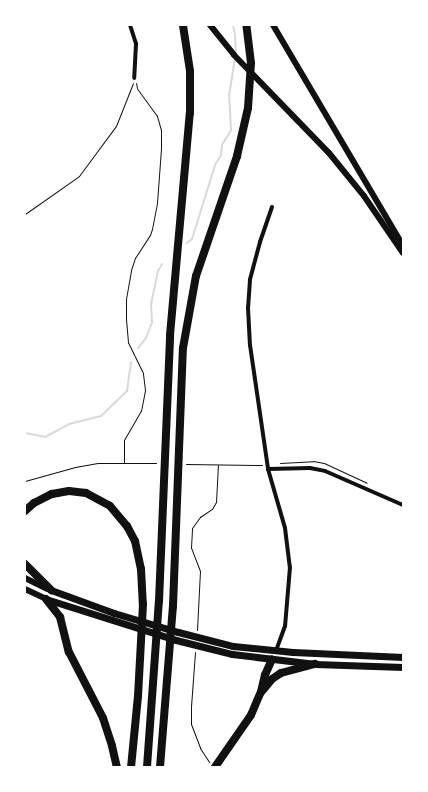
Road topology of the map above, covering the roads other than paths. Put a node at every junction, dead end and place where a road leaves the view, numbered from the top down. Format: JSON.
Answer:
{"nodes":[{"id":1,"x":130,"y":25,"type":"edge"},
{"id":2,"x":183,"y":25,"type":"edge"},
{"id":3,"x":210,"y":25,"type":"edge"},
{"id":4,"x":246,"y":25,"type":"edge"},
{"id":5,"x":273,"y":25,"type":"edge"},
{"id":6,"x":134,"y":78,"type":"road end"},
{"id":7,"x":272,"y":207,"type":"dead end"},
{"id":8,"x":403,"y":246,"type":"edge"},
{"id":9,"x":403,"y":254,"type":"edge"},
{"id":10,"x":268,"y":467,"type":"junction"},
{"id":11,"x":403,"y":505,"type":"edge"},
{"id":12,"x":25,"y":511,"type":"edge"},
{"id":13,"x":25,"y":564,"type":"edge"},
{"id":14,"x":25,"y":578,"type":"edge"},
{"id":15,"x":25,"y":589,"type":"edge"},
{"id":16,"x":51,"y":590,"type":"junction"},
{"id":17,"x":46,"y":599,"type":"junction"},
{"id":18,"x":276,"y":651,"type":"junction"},
{"id":19,"x":403,"y":657,"type":"edge"},
{"id":20,"x":272,"y":659,"type":"junction"},
{"id":21,"x":315,"y":664,"type":"junction"},
{"id":22,"x":403,"y":667,"type":"edge"},
{"id":23,"x":261,"y":692,"type":"junction"},
{"id":24,"x":214,"y":766,"type":"edge"},
{"id":25,"x":116,"y":767,"type":"edge"},
{"id":26,"x":131,"y":767,"type":"edge"},
{"id":27,"x":147,"y":767,"type":"edge"},
{"id":28,"x":160,"y":767,"type":"edge"}],
"edges":[{"from":1,"to":6,"type":"street"},
{"from":2,"to":27,"type":"highway"},
{"from":3,"to":9,"type":"main road"},
{"from":4,"to":28,"type":"highway"},
{"from":5,"to":8,"type":"main road"},
{"from":7,"to":10,"type":"street"},
{"from":10,"to":11,"type":"street"},
{"from":10,"to":18,"type":"street"},
{"from":12,"to":26,"type":"highway"},
{"from":13,"to":16,"type":"highway"},
{"from":14,"to":16,"type":"main road"},
{"from":15,"to":17,"type":"main road"},
{"from":16,"to":18,"type":"main road"},
{"from":17,"to":20,"type":"main road"},
{"from":17,"to":25,"type":"highway"},
{"from":18,"to":19,"type":"main road"},
{"from":18,"to":20,"type":"main road"},
{"from":20,"to":21,"type":"main road"},
{"from":20,"to":23,"type":"highway"},
{"from":21,"to":22,"type":"main road"},
{"from":21,"to":23,"type":"highway"},
{"from":23,"to":24,"type":"highway"}]}
